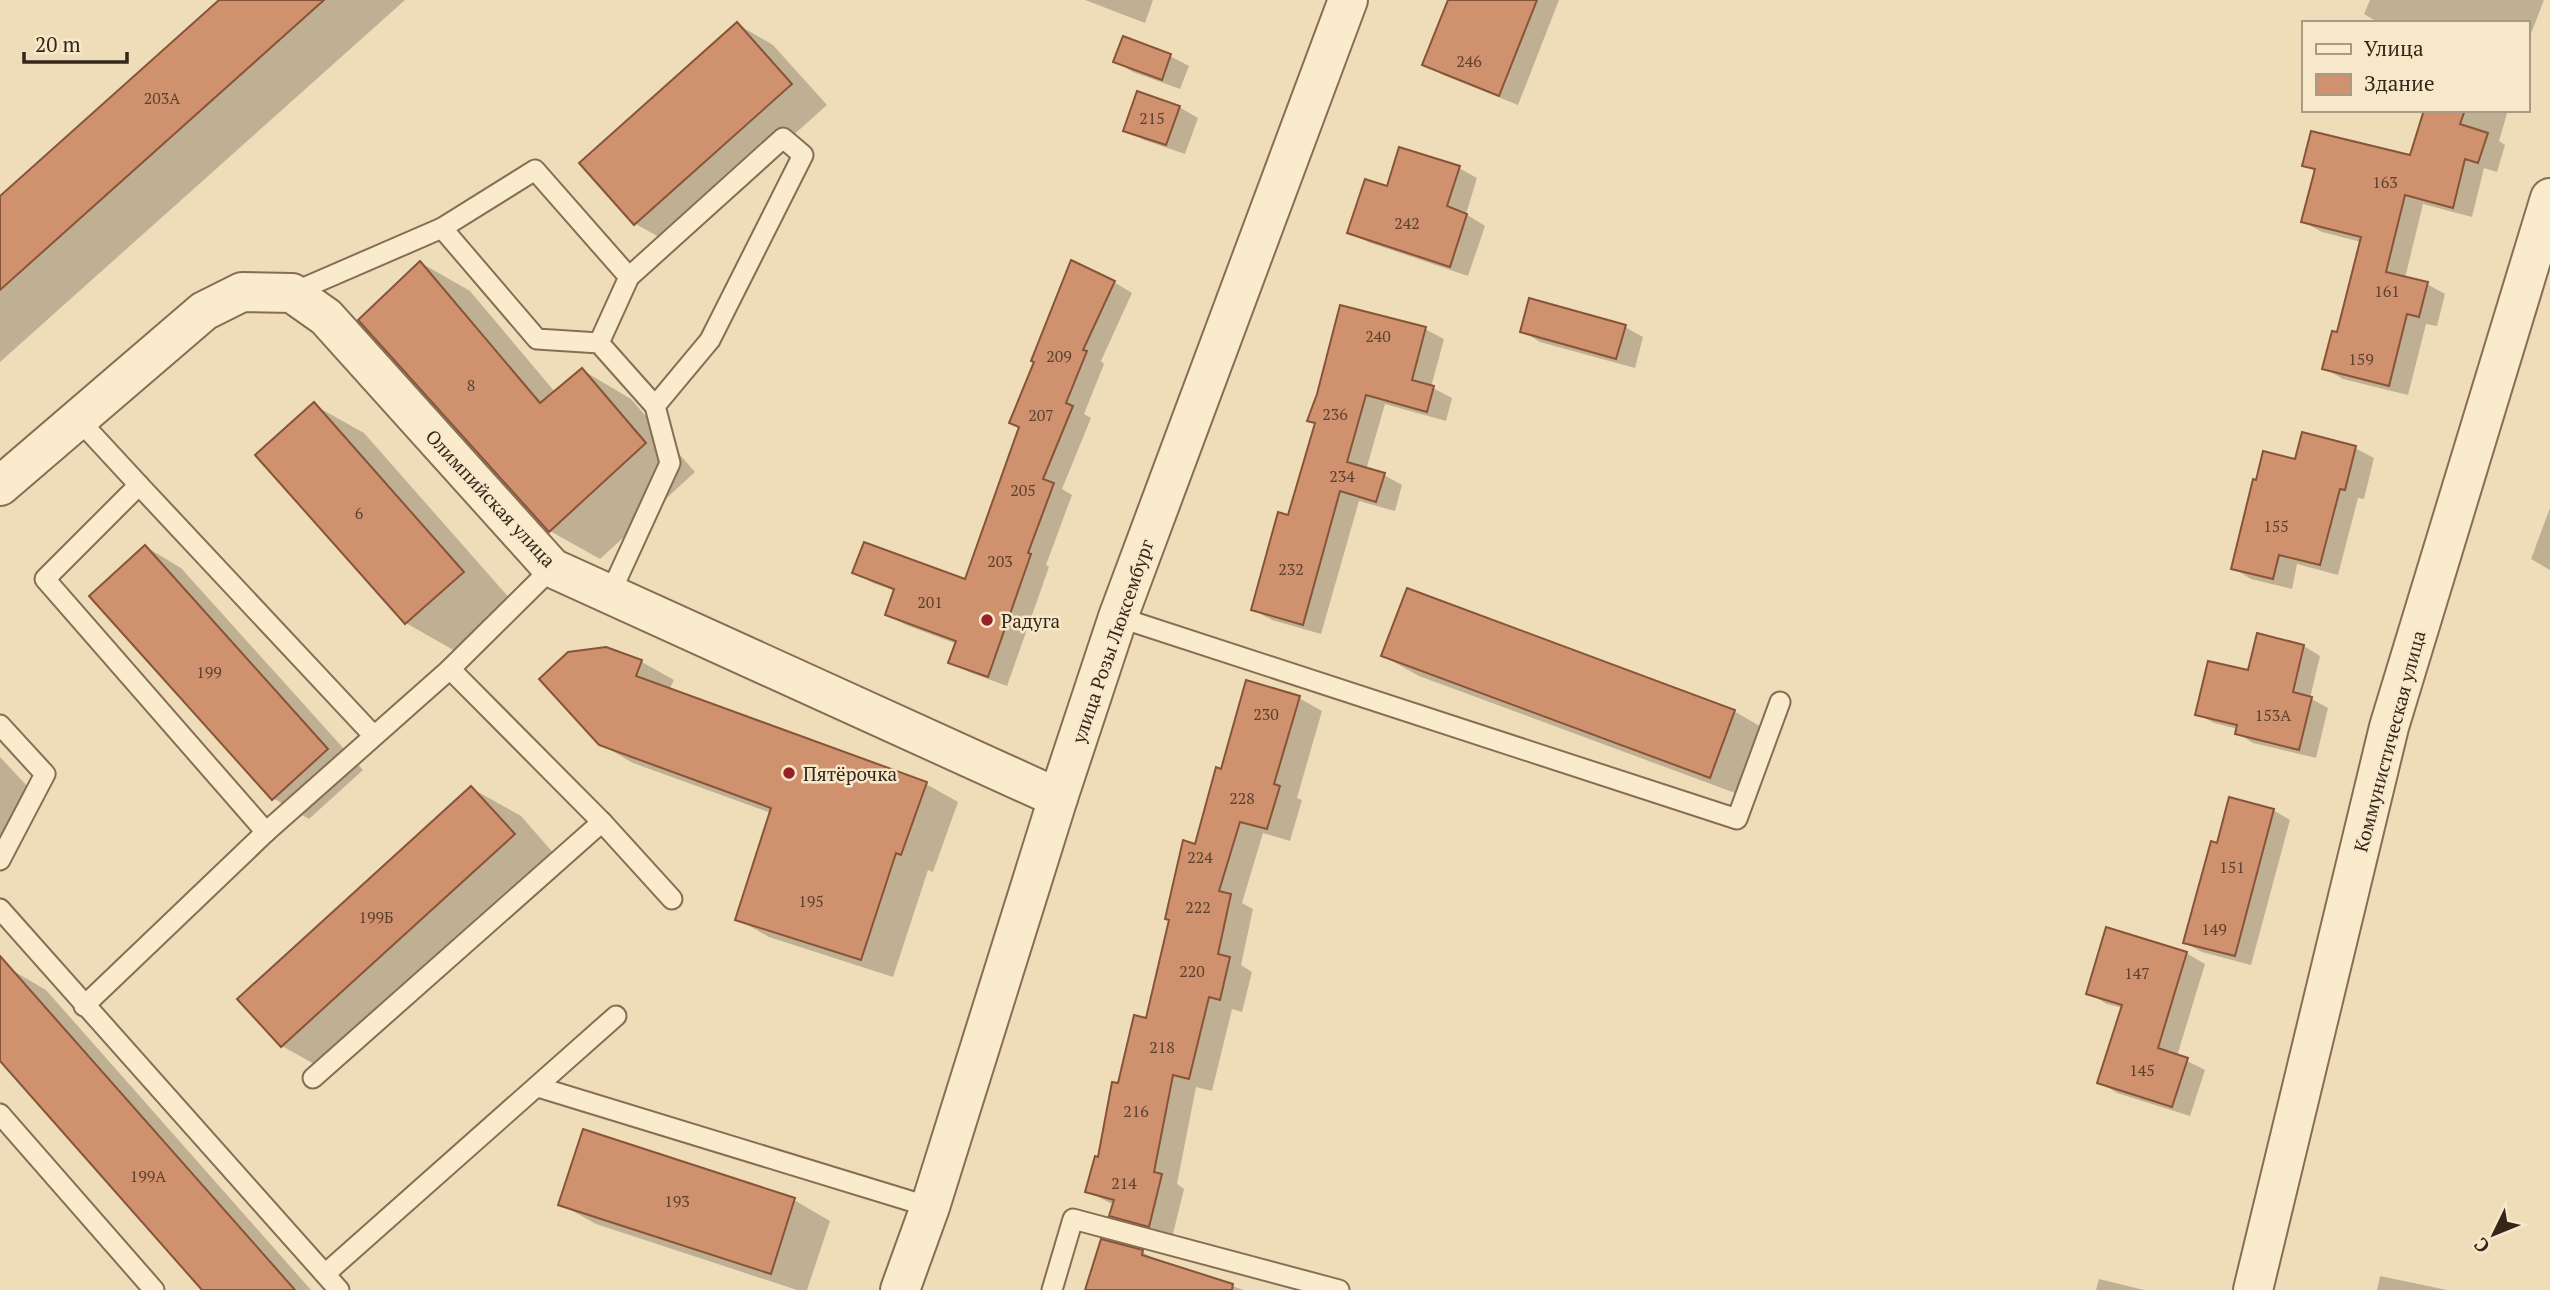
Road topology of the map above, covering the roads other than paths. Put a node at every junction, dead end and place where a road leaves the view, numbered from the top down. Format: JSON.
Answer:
{"nodes":[{"id":1,"x":1348,"y":0,"type":"edge"},
{"id":2,"x":2550,"y":198,"type":"edge"},
{"id":3,"x":442,"y":228,"type":"junction"},
{"id":4,"x":629,"y":277,"type":"junction"},
{"id":5,"x":292,"y":293,"type":"junction"},
{"id":6,"x":599,"y":343,"type":"junction"},
{"id":7,"x":655,"y":406,"type":"junction"},
{"id":8,"x":78,"y":419,"type":"junction"},
{"id":9,"x":139,"y":485,"type":"junction"},
{"id":10,"x":0,"y":486,"type":"edge"},
{"id":11,"x":552,"y":568,"type":"junction"},
{"id":12,"x":610,"y":594,"type":"junction"},
{"id":13,"x":1118,"y":617,"type":"junction"},
{"id":14,"x":450,"y":669,"type":"junction"},
{"id":15,"x":1780,"y":702,"type":"dead end"},
{"id":16,"x":0,"y":725,"type":"edge"},
{"id":17,"x":373,"y":735,"type":"junction"},
{"id":18,"x":1058,"y":798,"type":"junction"},
{"id":19,"x":602,"y":822,"type":"junction"},
{"id":20,"x":266,"y":832,"type":"junction"},
{"id":21,"x":0,"y":860,"type":"edge"},
{"id":22,"x":672,"y":899,"type":"dead end"},
{"id":23,"x":0,"y":909,"type":"edge"},
{"id":24,"x":84,"y":1006,"type":"junction"},
{"id":25,"x":616,"y":1016,"type":"dead end"},
{"id":26,"x":313,"y":1078,"type":"dead end"},
{"id":27,"x":538,"y":1087,"type":"junction"},
{"id":28,"x":0,"y":1114,"type":"edge"},
{"id":29,"x":930,"y":1207,"type":"junction"},
{"id":30,"x":325,"y":1274,"type":"junction"},
{"id":31,"x":154,"y":1290,"type":"edge"},
{"id":32,"x":339,"y":1290,"type":"edge"},
{"id":33,"x":900,"y":1290,"type":"edge"},
{"id":34,"x":1052,"y":1290,"type":"edge"},
{"id":35,"x":1339,"y":1290,"type":"edge"},
{"id":36,"x":2253,"y":1290,"type":"edge"}],
"edges":[{"from":1,"to":13,"type":"street","name":"улица Розы Люксембург"},
{"from":2,"to":36,"type":"street","name":"Коммунистическая улица"},
{"from":3,"to":4,"type":"lane"},
{"from":3,"to":5,"type":"lane"},
{"from":3,"to":6,"type":"lane"},
{"from":4,"to":6,"type":"lane"},
{"from":4,"to":7,"type":"lane"},
{"from":5,"to":8,"type":"street"},
{"from":5,"to":11,"type":"street","name":"Олимпийская улица"},
{"from":6,"to":7,"type":"lane"},
{"from":7,"to":12,"type":"lane"},
{"from":8,"to":9,"type":"lane"},
{"from":8,"to":10,"type":"street"},
{"from":9,"to":17,"type":"lane"},
{"from":9,"to":20,"type":"lane"},
{"from":11,"to":12,"type":"street","name":"Олимпийская улица"},
{"from":11,"to":14,"type":"lane"},
{"from":12,"to":18,"type":"street","name":"Олимпийская улица"},
{"from":13,"to":15,"type":"lane"},
{"from":13,"to":18,"type":"street","name":"улица Розы Люксембург"},
{"from":14,"to":17,"type":"lane"},
{"from":14,"to":19,"type":"lane"},
{"from":16,"to":21,"type":"lane"},
{"from":17,"to":20,"type":"lane"},
{"from":18,"to":29,"type":"street","name":"улица Розы Люксембург"},
{"from":19,"to":22,"type":"lane"},
{"from":19,"to":26,"type":"lane"},
{"from":20,"to":24,"type":"lane"},
{"from":23,"to":24,"type":"lane"},
{"from":24,"to":30,"type":"lane"},
{"from":25,"to":27,"type":"lane"},
{"from":27,"to":29,"type":"lane"},
{"from":27,"to":30,"type":"lane"},
{"from":28,"to":31,"type":"lane"},
{"from":29,"to":33,"type":"street","name":"улица Розы Люксембург"},
{"from":30,"to":32,"type":"lane"},
{"from":34,"to":35,"type":"lane"}]}
